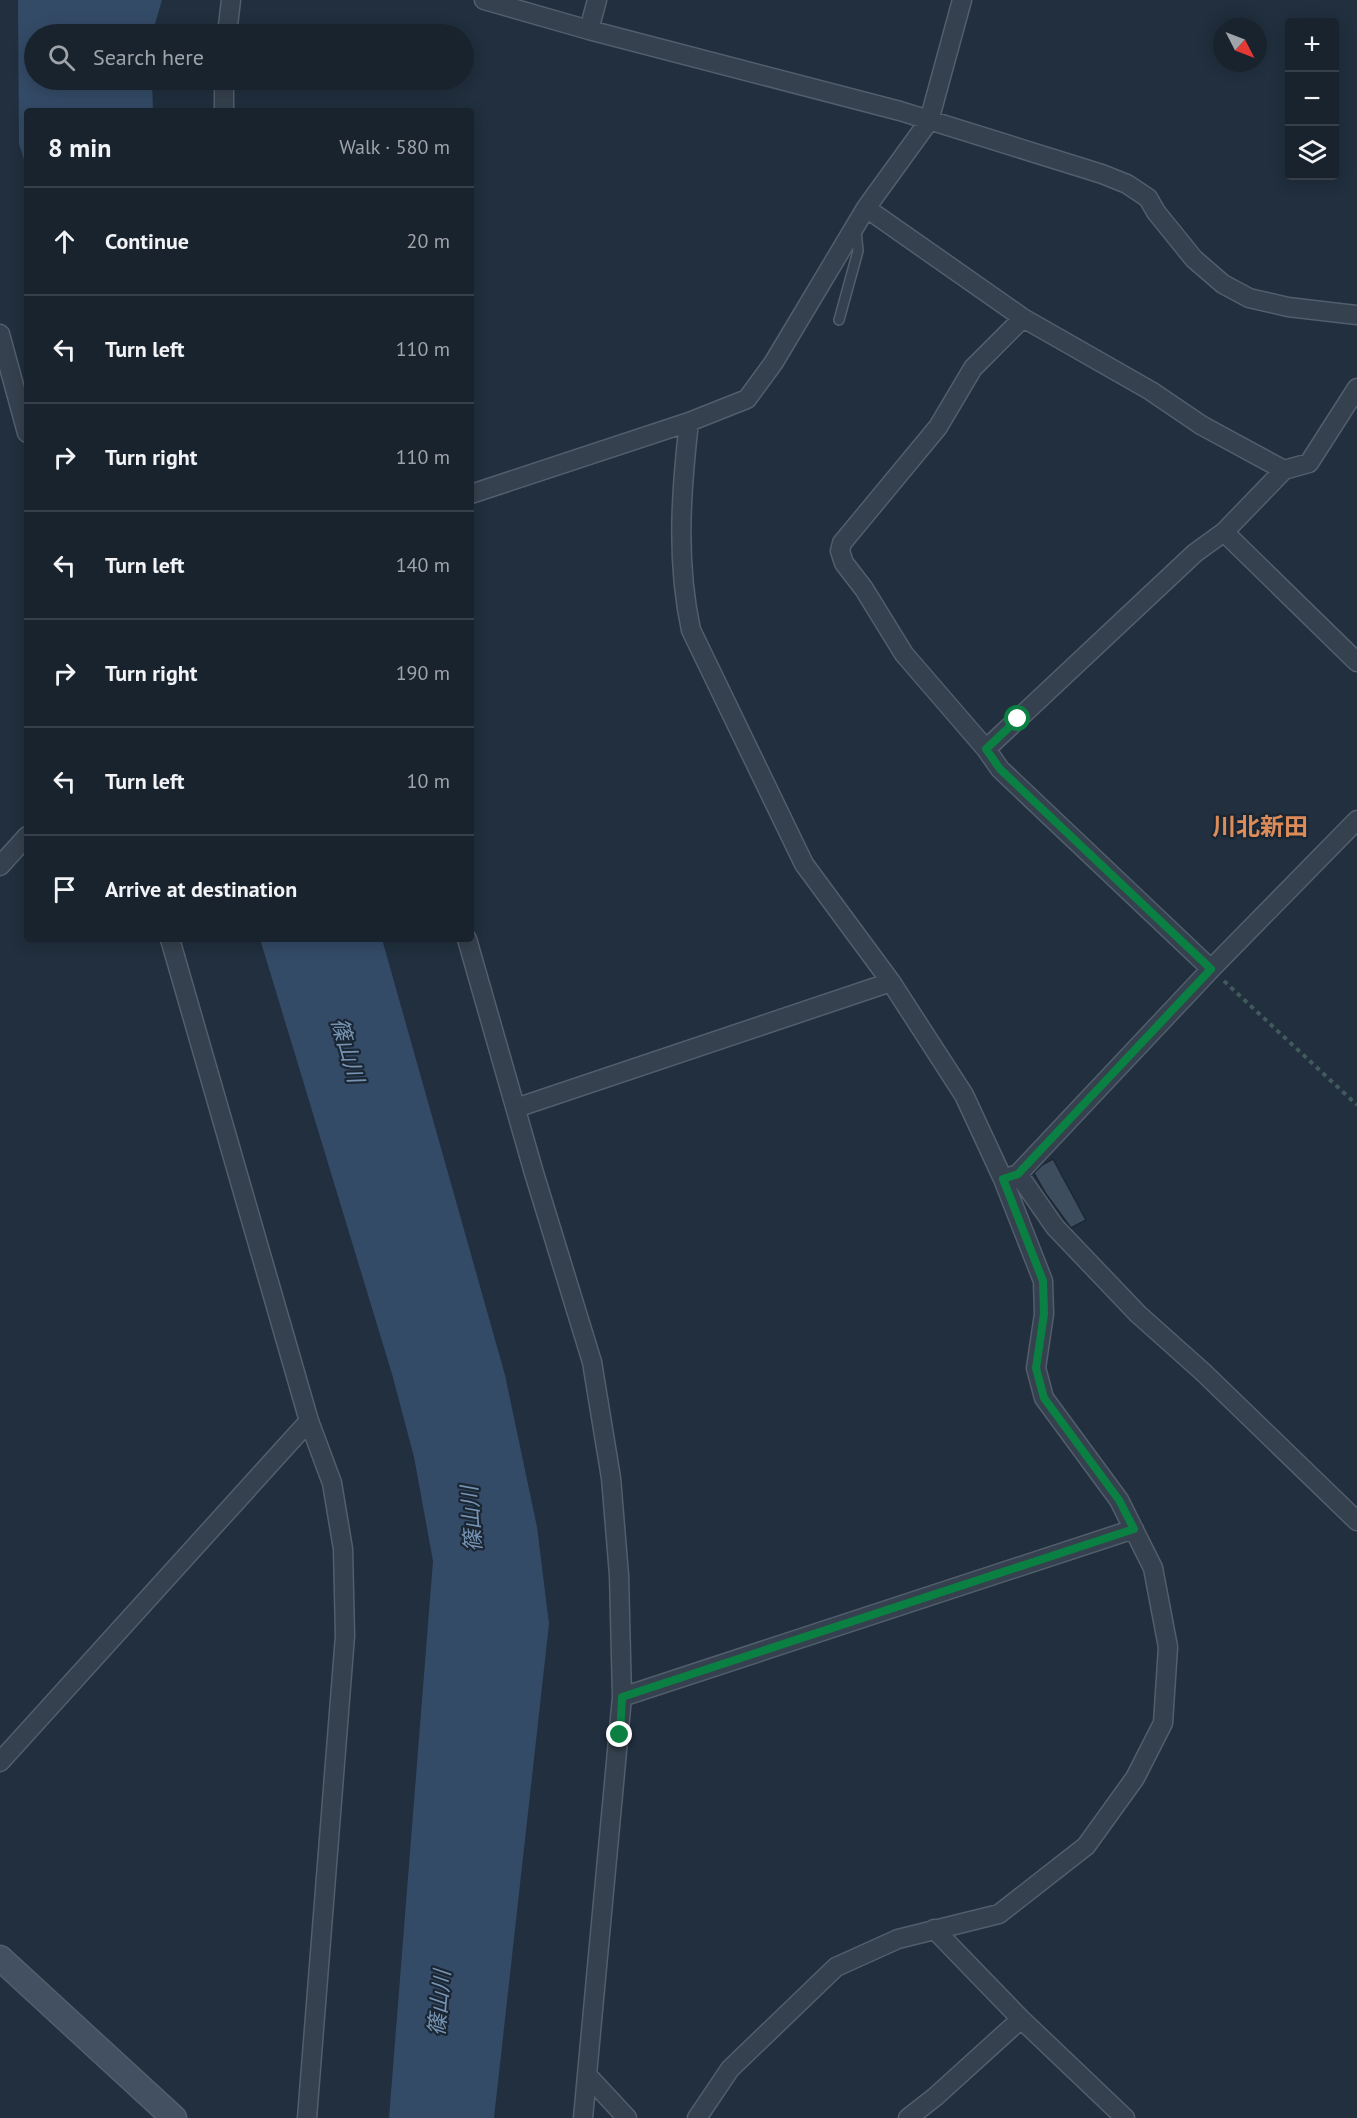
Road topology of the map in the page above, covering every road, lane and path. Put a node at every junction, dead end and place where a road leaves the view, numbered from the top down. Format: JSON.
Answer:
{"nodes":[{"id":1,"x":231,"y":0,"type":"edge"},
{"id":2,"x":484,"y":0,"type":"edge"},
{"id":3,"x":597,"y":0,"type":"edge"},
{"id":4,"x":962,"y":0,"type":"edge"},
{"id":5,"x":228,"y":24,"type":"edge"},
{"id":6,"x":590,"y":30,"type":"junction"},
{"id":7,"x":224,"y":90,"type":"edge"},
{"id":8,"x":224,"y":108,"type":"edge"},
{"id":9,"x":929,"y":121,"type":"junction"},
{"id":10,"x":866,"y":208,"type":"junction"},
{"id":11,"x":856,"y":225,"type":"junction"},
{"id":12,"x":1357,"y":315,"type":"edge"},
{"id":13,"x":1023,"y":318,"type":"junction"},
{"id":14,"x":839,"y":320,"type":"dead end"},
{"id":15,"x":0,"y":334,"type":"edge"},
{"id":16,"x":1357,"y":388,"type":"edge"},
{"id":17,"x":24,"y":422,"type":"edge"},
{"id":18,"x":689,"y":423,"type":"junction"},
{"id":19,"x":1284,"y":470,"type":"junction"},
{"id":20,"x":474,"y":493,"type":"edge"},
{"id":21,"x":1224,"y":532,"type":"junction"},
{"id":22,"x":1357,"y":662,"type":"edge"},
{"id":23,"x":986,"y":749,"type":"junction"},
{"id":24,"x":1357,"y":820,"type":"edge"},
{"id":25,"x":24,"y":839,"type":"edge"},
{"id":26,"x":0,"y":866,"type":"edge"},
{"id":27,"x":171,"y":942,"type":"edge"},
{"id":28,"x":468,"y":942,"type":"edge"},
{"id":29,"x":1211,"y":969,"type":"junction"},
{"id":30,"x":891,"y":982,"type":"junction"},
{"id":31,"x":1357,"y":1105,"type":"edge"},
{"id":32,"x":516,"y":1108,"type":"junction"},
{"id":33,"x":1010,"y":1176,"type":"junction"},
{"id":34,"x":309,"y":1421,"type":"junction"},
{"id":35,"x":1357,"y":1521,"type":"edge"},
{"id":36,"x":1134,"y":1529,"type":"junction"},
{"id":37,"x":622,"y":1697,"type":"junction"},
{"id":38,"x":0,"y":1762,"type":"edge"},
{"id":39,"x":934,"y":1929,"type":"junction"},
{"id":40,"x":0,"y":1958,"type":"edge"},
{"id":41,"x":1021,"y":2019,"type":"junction"},
{"id":42,"x":586,"y":2075,"type":"junction"},
{"id":43,"x":174,"y":2118,"type":"edge"},
{"id":44,"x":307,"y":2118,"type":"edge"},
{"id":45,"x":583,"y":2118,"type":"edge"},
{"id":46,"x":627,"y":2118,"type":"edge"},
{"id":47,"x":696,"y":2118,"type":"edge"},
{"id":48,"x":908,"y":2118,"type":"edge"},
{"id":49,"x":1125,"y":2118,"type":"edge"}],
"edges":[{"from":1,"to":5,"type":"street"},
{"from":2,"to":6,"type":"street"},
{"from":3,"to":6,"type":"street"},
{"from":4,"to":9,"type":"street"},
{"from":6,"to":9,"type":"street"},
{"from":7,"to":8,"type":"street"},
{"from":9,"to":10,"type":"street"},
{"from":9,"to":12,"type":"street"},
{"from":10,"to":11,"type":"street"},
{"from":10,"to":13,"type":"street"},
{"from":11,"to":14,"type":"lane"},
{"from":11,"to":18,"type":"street"},
{"from":13,"to":19,"type":"street"},
{"from":13,"to":23,"type":"street"},
{"from":15,"to":17,"type":"street"},
{"from":16,"to":19,"type":"street"},
{"from":18,"to":20,"type":"street"},
{"from":18,"to":30,"type":"street"},
{"from":19,"to":21,"type":"street"},
{"from":21,"to":22,"type":"street"},
{"from":21,"to":23,"type":"street"},
{"from":23,"to":29,"type":"street"},
{"from":24,"to":29,"type":"street"},
{"from":25,"to":26,"type":"street"},
{"from":27,"to":34,"type":"street"},
{"from":28,"to":32,"type":"street"},
{"from":29,"to":31,"type":"path"},
{"from":29,"to":33,"type":"street"},
{"from":30,"to":32,"type":"street"},
{"from":30,"to":33,"type":"street"},
{"from":32,"to":37,"type":"street"},
{"from":33,"to":35,"type":"street"},
{"from":33,"to":36,"type":"street"},
{"from":34,"to":38,"type":"street"},
{"from":34,"to":44,"type":"street"},
{"from":36,"to":37,"type":"street"},
{"from":36,"to":39,"type":"street"},
{"from":37,"to":42,"type":"street"},
{"from":39,"to":41,"type":"street"},
{"from":39,"to":47,"type":"street"},
{"from":40,"to":43,"type":"street"},
{"from":41,"to":48,"type":"street"},
{"from":41,"to":49,"type":"street"},
{"from":42,"to":45,"type":"street"},
{"from":42,"to":46,"type":"street"}]}
